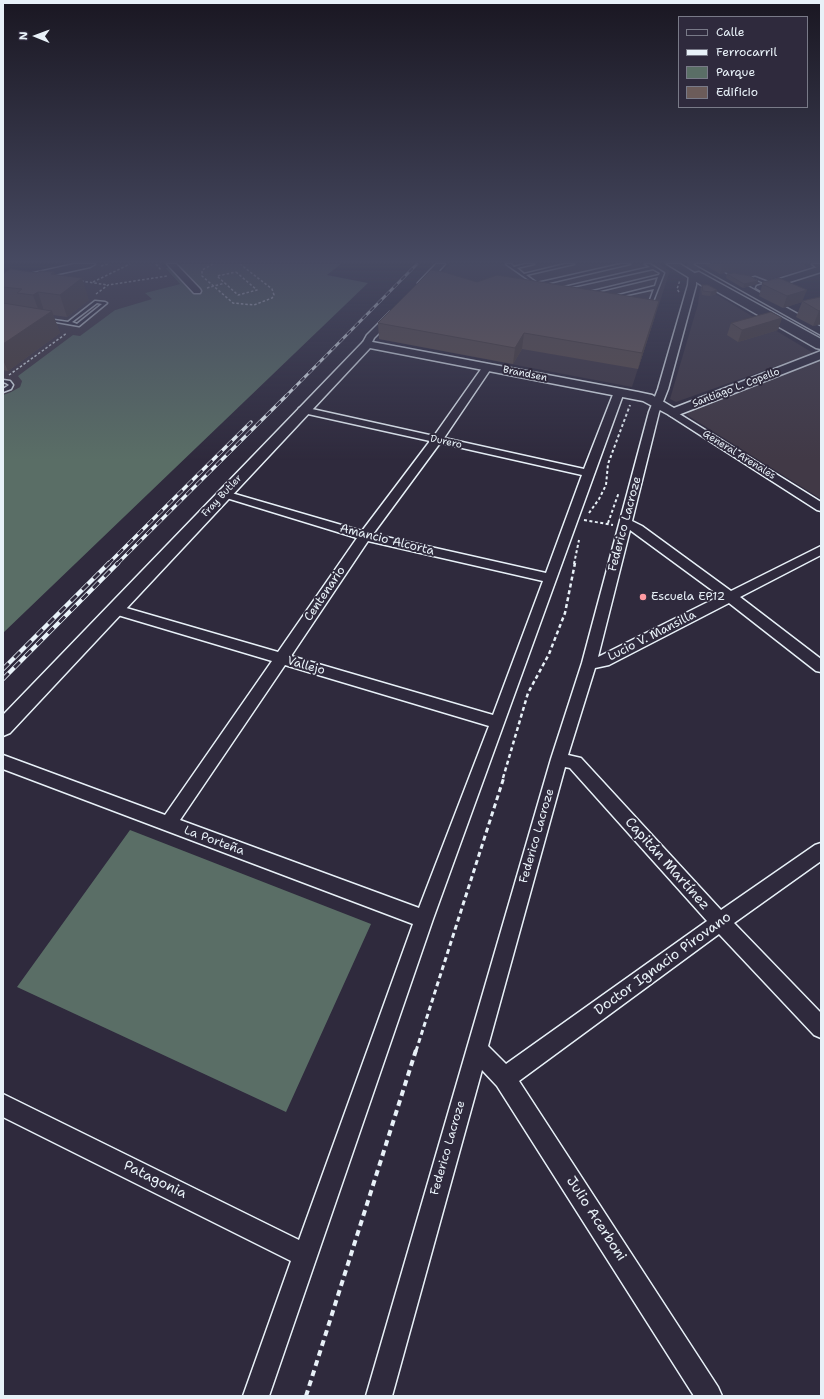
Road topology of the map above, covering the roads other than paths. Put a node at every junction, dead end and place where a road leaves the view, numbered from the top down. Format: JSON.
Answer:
{"nodes":[{"id":1,"x":377,"y":329,"type":"edge"},
{"id":2,"x":680,"y":329,"type":"edge"},
{"id":3,"x":789,"y":329,"type":"edge"},
{"id":4,"x":794,"y":329,"type":"edge"},
{"id":5,"x":805,"y":329,"type":"edge"},
{"id":6,"x":821,"y":338,"type":"edge"},
{"id":7,"x":367,"y":344,"type":"junction"},
{"id":8,"x":821,"y":345,"type":"edge"},
{"id":9,"x":821,"y":349,"type":"edge"},
{"id":10,"x":821,"y":355,"type":"edge"},
{"id":11,"x":487,"y":367,"type":"junction"},
{"id":12,"x":4,"y":379,"type":"edge"},
{"id":13,"x":3,"y":391,"type":"edge"},
{"id":14,"x":626,"y":393,"type":"junction"},
{"id":15,"x":658,"y":403,"type":"junction"},
{"id":16,"x":303,"y":410,"type":"junction"},
{"id":17,"x":673,"y":413,"type":"junction"},
{"id":18,"x":437,"y":440,"type":"junction"},
{"id":19,"x":588,"y":473,"type":"junction"},
{"id":20,"x":224,"y":494,"type":"junction"},
{"id":21,"x":821,"y":507,"type":"edge"},
{"id":22,"x":624,"y":525,"type":"junction"},
{"id":23,"x":365,"y":536,"type":"junction"},
{"id":24,"x":821,"y":550,"type":"edge"},
{"id":25,"x":550,"y":579,"type":"junction"},
{"id":26,"x":729,"y":596,"type":"junction"},
{"id":27,"x":116,"y":610,"type":"junction"},
{"id":28,"x":281,"y":658,"type":"junction"},
{"id":29,"x":589,"y":664,"type":"junction"},
{"id":30,"x":821,"y":667,"type":"edge"},
{"id":31,"x":497,"y":722,"type":"junction"},
{"id":32,"x":3,"y":728,"type":"edge"},
{"id":33,"x":559,"y":759,"type":"junction"},
{"id":34,"x":3,"y":762,"type":"edge"},
{"id":35,"x":168,"y":824,"type":"junction"},
{"id":36,"x":821,"y":851,"type":"edge"},
{"id":37,"x":424,"y":919,"type":"junction"},
{"id":38,"x":720,"y":922,"type":"junction"},
{"id":39,"x":821,"y":1028,"type":"edge"},
{"id":40,"x":476,"y":1048,"type":"junction"},
{"id":41,"x":506,"y":1078,"type":"junction"},
{"id":42,"x":3,"y":1105,"type":"edge"},
{"id":43,"x":306,"y":1256,"type":"junction"},
{"id":44,"x":256,"y":1396,"type":"edge"},
{"id":45,"x":379,"y":1396,"type":"edge"},
{"id":46,"x":709,"y":1396,"type":"edge"}],
"edges":[{"from":1,"to":7,"type":"street","name":"Fray Butler"},
{"from":2,"to":15,"type":"street","name":"Federico Lacroze"},
{"from":3,"to":9,"type":"street"},
{"from":4,"to":8,"type":"main road"},
{"from":5,"to":6,"type":"main road"},
{"from":7,"to":11,"type":"street","name":"Brandsen"},
{"from":7,"to":16,"type":"street","name":"Fray Butler"},
{"from":10,"to":17,"type":"street","name":"Santiago L. Copello"},
{"from":11,"to":14,"type":"street","name":"Brandsen"},
{"from":11,"to":18,"type":"street","name":"Centenario"},
{"from":12,"to":13,"type":"lane"},
{"from":14,"to":15,"type":"street","name":"Brandsen"},
{"from":14,"to":19,"type":"street"},
{"from":15,"to":17,"type":"street","name":"General Arenales"},
{"from":15,"to":22,"type":"street","name":"Federico Lacroze"},
{"from":16,"to":18,"type":"street","name":"Durero"},
{"from":16,"to":20,"type":"street","name":"Fray Butler"},
{"from":17,"to":21,"type":"street","name":"General Arenales"},
{"from":18,"to":19,"type":"street","name":"Durero"},
{"from":18,"to":23,"type":"street","name":"Centenario"},
{"from":19,"to":25,"type":"street"},
{"from":20,"to":23,"type":"street","name":"Amancio Alcorta"},
{"from":20,"to":27,"type":"street","name":"Fray Butler"},
{"from":22,"to":26,"type":"street"},
{"from":22,"to":29,"type":"street","name":"Federico Lacroze"},
{"from":23,"to":25,"type":"street","name":"Amancio Alcorta"},
{"from":23,"to":28,"type":"street","name":"Centenario"},
{"from":24,"to":26,"type":"street","name":"Lucio V. Mansilla"},
{"from":25,"to":31,"type":"street"},
{"from":26,"to":29,"type":"street","name":"Lucio V. Mansilla"},
{"from":26,"to":30,"type":"street"},
{"from":27,"to":28,"type":"street","name":"Vallejo"},
{"from":27,"to":32,"type":"street","name":"Fray Butler"},
{"from":28,"to":31,"type":"street","name":"Vallejo"},
{"from":28,"to":35,"type":"street","name":"Centenario"},
{"from":29,"to":33,"type":"street","name":"Federico Lacroze"},
{"from":31,"to":37,"type":"street"},
{"from":33,"to":38,"type":"street","name":"Capitán Martínez"},
{"from":33,"to":40,"type":"street","name":"Federico Lacroze"},
{"from":34,"to":35,"type":"street","name":"La Porteña"},
{"from":35,"to":37,"type":"street","name":"La Porteña"},
{"from":36,"to":38,"type":"street","name":"Doctor Ignacio Pirovano"},
{"from":37,"to":43,"type":"street"},
{"from":38,"to":39,"type":"street","name":"Capitán Martínez"},
{"from":38,"to":41,"type":"street","name":"Doctor Ignacio Pirovano"},
{"from":40,"to":41,"type":"street","name":"Julio Acerboni"},
{"from":40,"to":45,"type":"street","name":"Federico Lacroze"},
{"from":41,"to":46,"type":"street","name":"Julio Acerboni"},
{"from":42,"to":43,"type":"street","name":"Patagonia"},
{"from":43,"to":44,"type":"street"}]}
